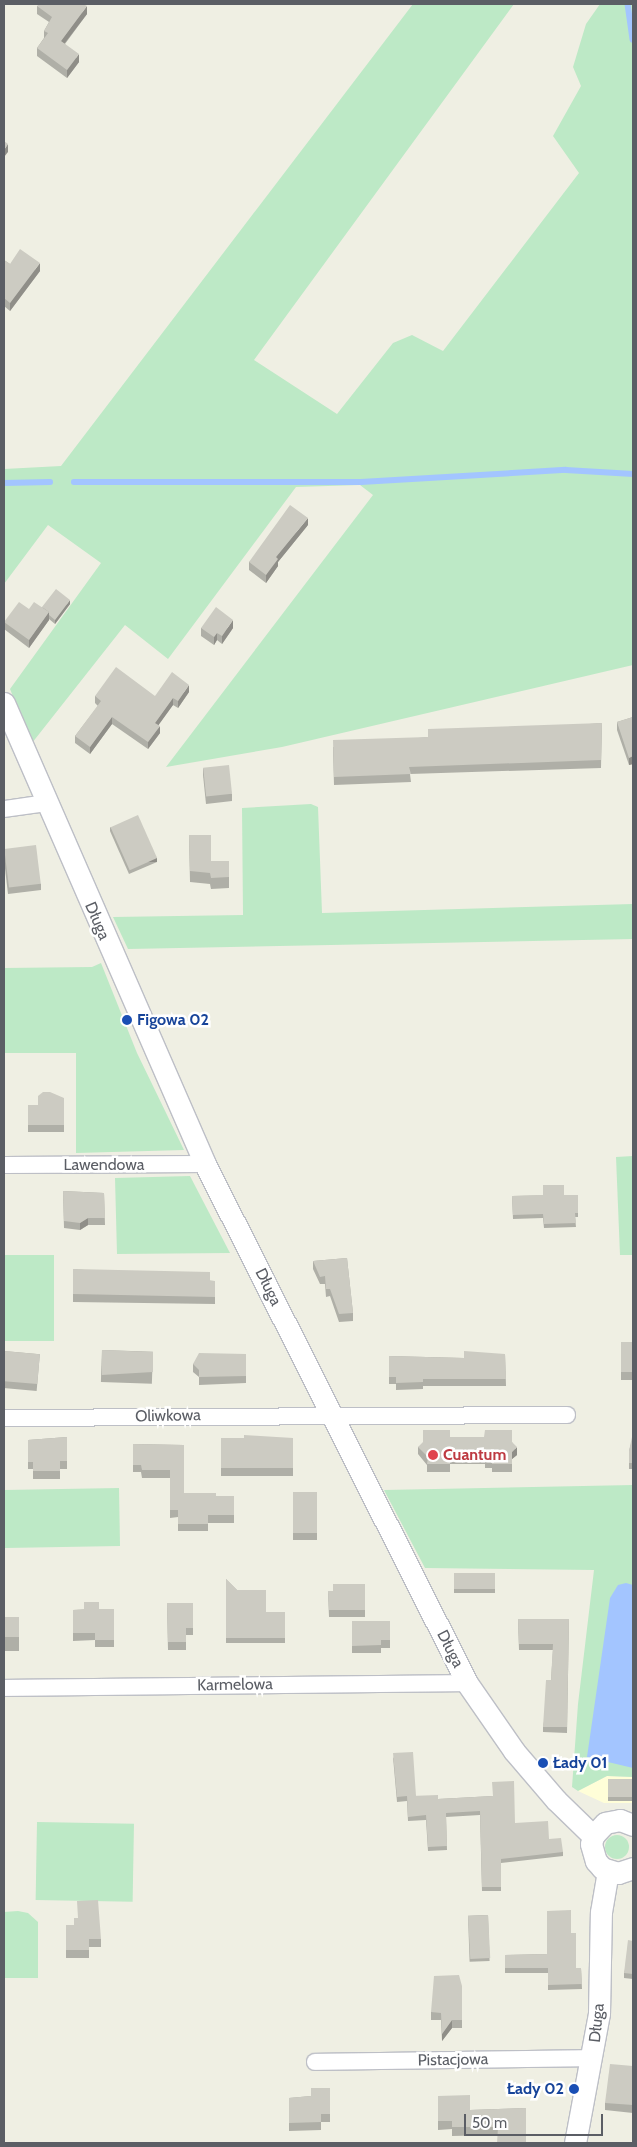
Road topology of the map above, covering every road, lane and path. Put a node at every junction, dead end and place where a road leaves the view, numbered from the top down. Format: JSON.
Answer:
{"nodes":[{"id":1,"x":4,"y":702,"type":"edge"},
{"id":2,"x":46,"y":802,"type":"junction"},
{"id":3,"x":4,"y":809,"type":"edge"},
{"id":4,"x":204,"y":1164,"type":"junction"},
{"id":5,"x":4,"y":1165,"type":"edge"},
{"id":6,"x":332,"y":1415,"type":"junction"},
{"id":7,"x":567,"y":1415,"type":"dead end"},
{"id":8,"x":4,"y":1418,"type":"edge"},
{"id":9,"x":467,"y":1683,"type":"junction"},
{"id":10,"x":4,"y":1688,"type":"edge"},
{"id":11,"x":633,"y":1825,"type":"edge"},
{"id":12,"x":594,"y":1836,"type":"junction"},
{"id":13,"x":633,"y":1868,"type":"edge"},
{"id":14,"x":608,"y":1871,"type":"junction"},
{"id":15,"x":592,"y":2058,"type":"junction"},
{"id":16,"x":315,"y":2062,"type":"dead end"},
{"id":17,"x":575,"y":2143,"type":"edge"}],
"edges":[{"from":1,"to":2,"type":"street","name":"Długa"},
{"from":2,"to":3,"type":"street"},
{"from":2,"to":4,"type":"street","name":"Długa"},
{"from":4,"to":5,"type":"street","name":"Lawendowa"},
{"from":4,"to":6,"type":"street","name":"Długa"},
{"from":6,"to":7,"type":"street","name":"Oliwkowa"},
{"from":6,"to":8,"type":"street","name":"Oliwkowa"},
{"from":6,"to":9,"type":"street","name":"Długa"},
{"from":9,"to":10,"type":"street","name":"Karmelowa"},
{"from":9,"to":12,"type":"street","name":"Długa"},
{"from":11,"to":12,"type":"street"},
{"from":12,"to":14,"type":"street"},
{"from":13,"to":14,"type":"street"},
{"from":14,"to":15,"type":"street","name":"Długa"},
{"from":15,"to":16,"type":"street","name":"Pistacjowa"},
{"from":15,"to":17,"type":"street","name":"Długa"}]}
